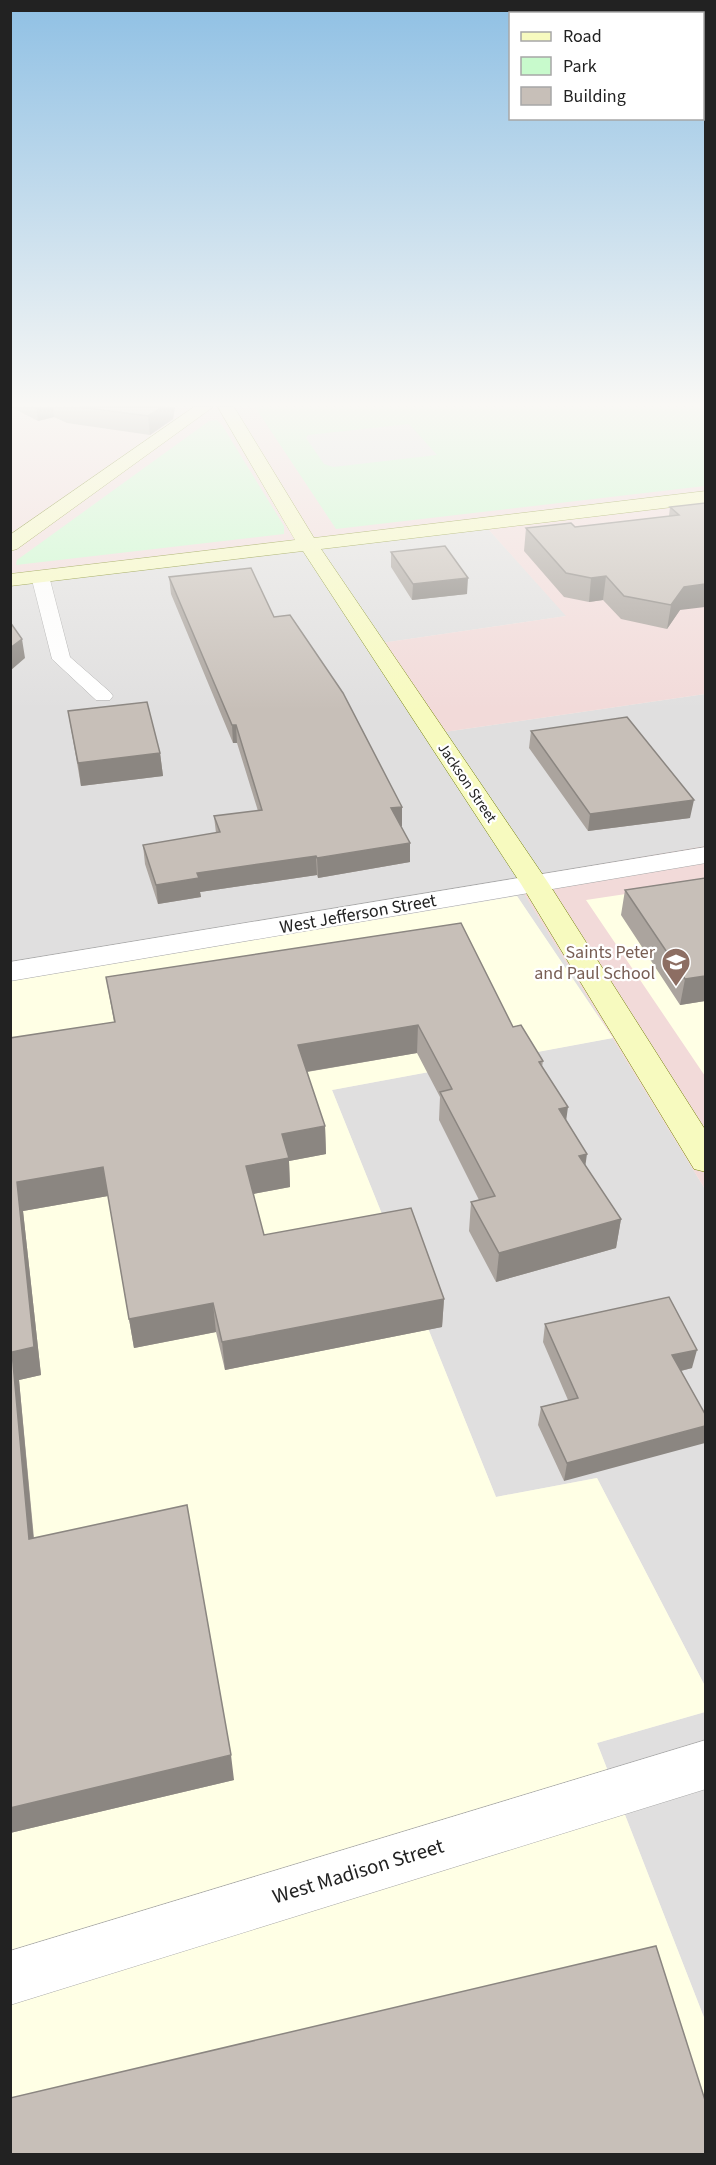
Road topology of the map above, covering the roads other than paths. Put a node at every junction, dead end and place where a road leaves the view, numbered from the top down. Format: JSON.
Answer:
{"nodes":[{"id":1,"x":62,"y":508,"type":"edge"},
{"id":2,"x":286,"y":508,"type":"edge"},
{"id":3,"x":612,"y":508,"type":"edge"},
{"id":4,"x":308,"y":544,"type":"junction"},
{"id":5,"x":10,"y":545,"type":"edge"},
{"id":6,"x":40,"y":576,"type":"junction"},
{"id":7,"x":10,"y":580,"type":"edge"},
{"id":8,"x":103,"y":696,"type":"dead end"},
{"id":9,"x":705,"y":855,"type":"edge"},
{"id":10,"x":535,"y":884,"type":"junction"},
{"id":11,"x":10,"y":972,"type":"edge"},
{"id":12,"x":705,"y":1160,"type":"edge"},
{"id":13,"x":705,"y":1764,"type":"edge"},
{"id":14,"x":10,"y":1978,"type":"edge"}],
"edges":[{"from":1,"to":5,"type":"street"},
{"from":2,"to":4,"type":"street","name":"Jackson Street"},
{"from":3,"to":4,"type":"street"},
{"from":4,"to":6,"type":"street"},
{"from":4,"to":10,"type":"street","name":"Jackson Street"},
{"from":6,"to":7,"type":"street"},
{"from":6,"to":8,"type":"lane"},
{"from":9,"to":10,"type":"street","name":"West Jefferson Street"},
{"from":10,"to":11,"type":"street","name":"West Jefferson Street"},
{"from":10,"to":12,"type":"street","name":"Jackson Street"},
{"from":13,"to":14,"type":"street","name":"West Madison Street"}]}
